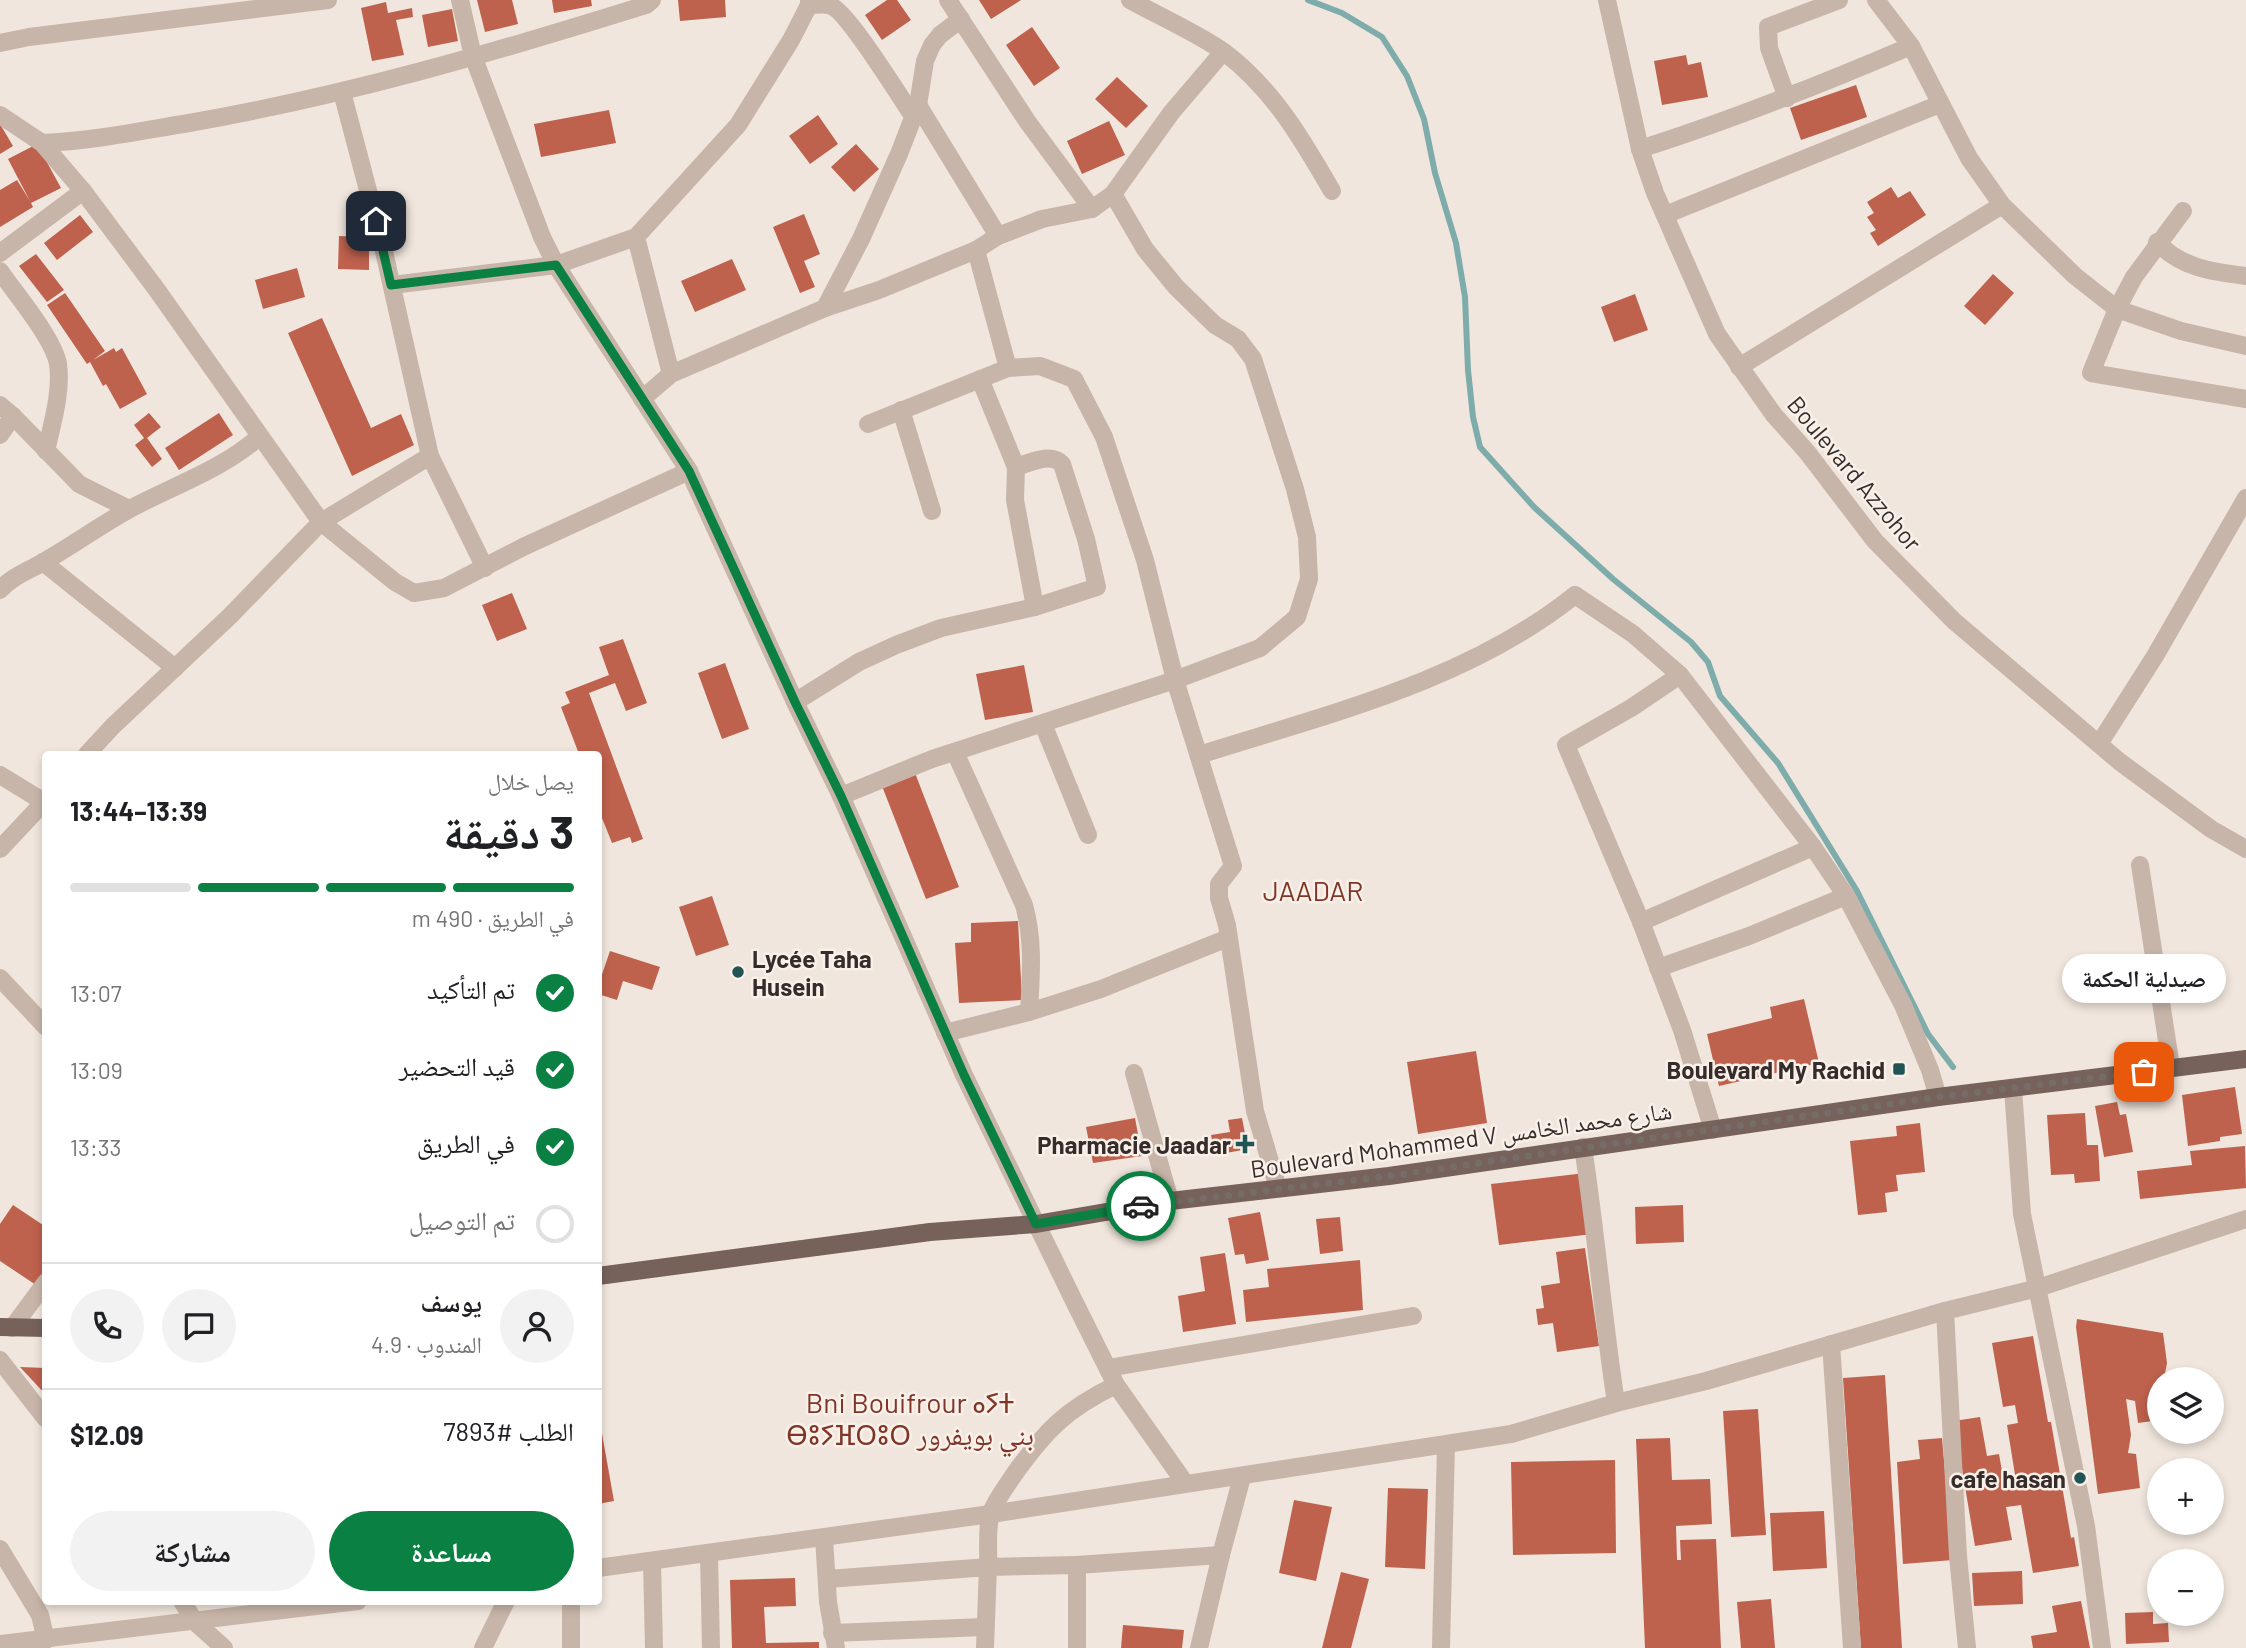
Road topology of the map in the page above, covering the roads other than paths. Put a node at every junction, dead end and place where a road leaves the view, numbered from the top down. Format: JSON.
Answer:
{"nodes":[{"id":1,"x":328,"y":0,"type":"edge"},
{"id":2,"x":460,"y":0,"type":"edge"},
{"id":3,"x":652,"y":0,"type":"edge"},
{"id":4,"x":948,"y":0,"type":"edge"},
{"id":5,"x":1130,"y":0,"type":"edge"},
{"id":6,"x":1607,"y":0,"type":"edge"},
{"id":7,"x":1839,"y":0,"type":"edge"},
{"id":8,"x":1876,"y":0,"type":"edge"},
{"id":9,"x":809,"y":3,"type":"edge"},
{"id":10,"x":961,"y":19,"type":"junction"},
{"id":11,"x":0,"y":43,"type":"edge"},
{"id":12,"x":1911,"y":46,"type":"junction"},
{"id":13,"x":1223,"y":52,"type":"junction"},
{"id":14,"x":473,"y":56,"type":"junction"},
{"id":15,"x":342,"y":92,"type":"junction"},
{"id":16,"x":1787,"y":98,"type":"junction"},
{"id":17,"x":1940,"y":104,"type":"junction"},
{"id":18,"x":915,"y":111,"type":"junction"},
{"id":19,"x":0,"y":115,"type":"edge"},
{"id":20,"x":42,"y":143,"type":"junction"},
{"id":21,"x":1640,"y":149,"type":"junction"},
{"id":22,"x":83,"y":191,"type":"junction"},
{"id":23,"x":1332,"y":191,"type":"dead end"},
{"id":24,"x":1113,"y":194,"type":"junction"},
{"id":25,"x":2002,"y":205,"type":"junction"},
{"id":26,"x":1092,"y":209,"type":"junction"},
{"id":27,"x":2183,"y":211,"type":"dead end"},
{"id":28,"x":1665,"y":215,"type":"junction"},
{"id":29,"x":998,"y":236,"type":"junction"},
{"id":30,"x":636,"y":237,"type":"junction"},
{"id":31,"x":2157,"y":242,"type":"junction"},
{"id":32,"x":976,"y":250,"type":"junction"},
{"id":33,"x":0,"y":253,"type":"edge"},
{"id":34,"x":556,"y":265,"type":"junction"},
{"id":35,"x":0,"y":271,"type":"edge"},
{"id":36,"x":2246,"y":275,"type":"edge"},
{"id":37,"x":391,"y":285,"type":"junction"},
{"id":38,"x":825,"y":308,"type":"junction"},
{"id":39,"x":2117,"y":309,"type":"junction"},
{"id":40,"x":2246,"y":345,"type":"edge"},
{"id":41,"x":1739,"y":367,"type":"junction"},
{"id":42,"x":1009,"y":368,"type":"junction"},
{"id":43,"x":671,"y":374,"type":"junction"},
{"id":44,"x":980,"y":379,"type":"junction"},
{"id":45,"x":642,"y":399,"type":"junction"},
{"id":46,"x":2246,"y":399,"type":"edge"},
{"id":47,"x":7,"y":410,"type":"edge"},
{"id":48,"x":901,"y":410,"type":"junction"},
{"id":49,"x":868,"y":424,"type":"dead end"},
{"id":50,"x":0,"y":435,"type":"edge"},
{"id":51,"x":259,"y":437,"type":"junction"},
{"id":52,"x":46,"y":452,"type":"junction"},
{"id":53,"x":430,"y":456,"type":"junction"},
{"id":54,"x":1016,"y":467,"type":"junction"},
{"id":55,"x":689,"y":471,"type":"junction"},
{"id":56,"x":2246,"y":498,"type":"edge"},
{"id":57,"x":129,"y":509,"type":"junction"},
{"id":58,"x":932,"y":511,"type":"dead end"},
{"id":59,"x":321,"y":522,"type":"junction"},
{"id":60,"x":43,"y":562,"type":"junction"},
{"id":61,"x":485,"y":568,"type":"junction"},
{"id":62,"x":0,"y":590,"type":"edge"},
{"id":63,"x":1035,"y":607,"type":"junction"},
{"id":64,"x":175,"y":668,"type":"junction"},
{"id":65,"x":1680,"y":675,"type":"junction"},
{"id":66,"x":1175,"y":680,"type":"junction"},
{"id":67,"x":795,"y":702,"type":"junction"},
{"id":68,"x":1043,"y":724,"type":"junction"},
{"id":69,"x":2099,"y":744,"type":"junction"},
{"id":70,"x":90,"y":751,"type":"edge"},
{"id":71,"x":955,"y":752,"type":"junction"},
{"id":72,"x":1199,"y":755,"type":"junction"},
{"id":73,"x":0,"y":775,"type":"edge"},
{"id":74,"x":841,"y":796,"type":"junction"},
{"id":75,"x":42,"y":799,"type":"edge"},
{"id":76,"x":42,"y":804,"type":"edge"},
{"id":77,"x":1088,"y":835,"type":"dead end"},
{"id":78,"x":1813,"y":847,"type":"junction"},
{"id":79,"x":0,"y":849,"type":"edge"},
{"id":80,"x":2246,"y":849,"type":"edge"},
{"id":81,"x":2140,"y":865,"type":"dead end"},
{"id":82,"x":1846,"y":896,"type":"junction"},
{"id":83,"x":1641,"y":922,"type":"junction"},
{"id":84,"x":1228,"y":939,"type":"junction"},
{"id":85,"x":1658,"y":968,"type":"junction"},
{"id":86,"x":0,"y":978,"type":"edge"},
{"id":87,"x":1029,"y":1012,"type":"junction"},
{"id":88,"x":42,"y":1023,"type":"edge"},
{"id":89,"x":945,"y":1033,"type":"junction"},
{"id":90,"x":2246,"y":1059,"type":"edge"},
{"id":91,"x":2171,"y":1067,"type":"junction"},
{"id":92,"x":1134,"y":1073,"type":"dead end"},
{"id":93,"x":2013,"y":1089,"type":"junction"},
{"id":94,"x":1938,"y":1097,"type":"junction"},
{"id":95,"x":1713,"y":1130,"type":"junction"},
{"id":96,"x":1583,"y":1147,"type":"junction"},
{"id":97,"x":1278,"y":1188,"type":"junction"},
{"id":98,"x":1170,"y":1201,"type":"junction"},
{"id":99,"x":2246,"y":1219,"type":"edge"},
{"id":100,"x":1036,"y":1224,"type":"junction"},
{"id":101,"x":602,"y":1275,"type":"edge"},
{"id":102,"x":42,"y":1286,"type":"edge"},
{"id":103,"x":2038,"y":1288,"type":"junction"},
{"id":104,"x":1945,"y":1311,"type":"junction"},
{"id":105,"x":1413,"y":1316,"type":"dead end"},
{"id":106,"x":6,"y":1327,"type":"edge"},
{"id":107,"x":42,"y":1328,"type":"edge"},
{"id":108,"x":1831,"y":1344,"type":"junction"},
{"id":109,"x":0,"y":1360,"type":"edge"},
{"id":110,"x":1108,"y":1368,"type":"junction"},
{"id":111,"x":1116,"y":1385,"type":"junction"},
{"id":112,"x":1616,"y":1403,"type":"junction"},
{"id":113,"x":42,"y":1414,"type":"edge"},
{"id":114,"x":1447,"y":1445,"type":"junction"},
{"id":115,"x":1242,"y":1477,"type":"junction"},
{"id":116,"x":1185,"y":1483,"type":"junction"},
{"id":117,"x":991,"y":1514,"type":"junction"},
{"id":118,"x":824,"y":1538,"type":"junction"},
{"id":119,"x":0,"y":1549,"type":"edge"},
{"id":120,"x":709,"y":1554,"type":"junction"},
{"id":121,"x":1221,"y":1555,"type":"junction"},
{"id":122,"x":652,"y":1562,"type":"junction"},
{"id":123,"x":1077,"y":1565,"type":"junction"},
{"id":124,"x":988,"y":1567,"type":"junction"},
{"id":125,"x":602,"y":1568,"type":"edge"},
{"id":126,"x":828,"y":1579,"type":"junction"},
{"id":127,"x":184,"y":1605,"type":"edge"},
{"id":128,"x":327,"y":1605,"type":"edge"},
{"id":129,"x":504,"y":1605,"type":"edge"},
{"id":130,"x":571,"y":1605,"type":"edge"},
{"id":131,"x":195,"y":1622,"type":"junction"},
{"id":132,"x":984,"y":1627,"type":"junction"},
{"id":133,"x":46,"y":1640,"type":"junction"},
{"id":134,"x":834,"y":1640,"type":"edge"},
{"id":135,"x":0,"y":1644,"type":"edge"},
{"id":136,"x":224,"y":1648,"type":"edge"},
{"id":137,"x":483,"y":1648,"type":"edge"},
{"id":138,"x":571,"y":1648,"type":"edge"},
{"id":139,"x":654,"y":1648,"type":"edge"},
{"id":140,"x":711,"y":1648,"type":"edge"},
{"id":141,"x":985,"y":1648,"type":"edge"},
{"id":142,"x":1077,"y":1648,"type":"edge"},
{"id":143,"x":1199,"y":1648,"type":"edge"},
{"id":144,"x":1441,"y":1648,"type":"edge"},
{"id":145,"x":1852,"y":1648,"type":"edge"},
{"id":146,"x":1966,"y":1648,"type":"edge"},
{"id":147,"x":2102,"y":1648,"type":"edge"}],
"edges":[{"from":1,"to":11,"type":"street"},
{"from":2,"to":14,"type":"street"},
{"from":3,"to":14,"type":"street"},
{"from":4,"to":10,"type":"street"},
{"from":5,"to":13,"type":"street"},
{"from":6,"to":21,"type":"street","name":"Boulevard Azzohor"},
{"from":7,"to":16,"type":"street"},
{"from":8,"to":12,"type":"street"},
{"from":9,"to":18,"type":"street"},
{"from":9,"to":30,"type":"street"},
{"from":10,"to":18,"type":"street"},
{"from":10,"to":26,"type":"street"},
{"from":12,"to":16,"type":"street"},
{"from":12,"to":17,"type":"street"},
{"from":13,"to":23,"type":"street"},
{"from":13,"to":24,"type":"street"},
{"from":14,"to":15,"type":"street"},
{"from":14,"to":34,"type":"street"},
{"from":15,"to":20,"type":"street"},
{"from":15,"to":37,"type":"street"},
{"from":16,"to":21,"type":"street"},
{"from":17,"to":25,"type":"street"},
{"from":17,"to":28,"type":"street"},
{"from":18,"to":29,"type":"street"},
{"from":18,"to":38,"type":"street"},
{"from":19,"to":20,"type":"street"},
{"from":20,"to":22,"type":"street"},
{"from":21,"to":28,"type":"street","name":"Boulevard Azzohor"},
{"from":22,"to":33,"type":"street"},
{"from":22,"to":51,"type":"street"},
{"from":24,"to":26,"type":"street"},
{"from":24,"to":66,"type":"street"},
{"from":25,"to":39,"type":"street"},
{"from":25,"to":41,"type":"street"},
{"from":26,"to":29,"type":"street"},
{"from":27,"to":31,"type":"street"},
{"from":28,"to":41,"type":"street","name":"Boulevard Azzohor"},
{"from":29,"to":32,"type":"street"},
{"from":30,"to":34,"type":"street"},
{"from":30,"to":43,"type":"street"},
{"from":31,"to":36,"type":"street"},
{"from":31,"to":39,"type":"street"},
{"from":32,"to":38,"type":"street"},
{"from":32,"to":42,"type":"street"},
{"from":34,"to":37,"type":"street"},
{"from":34,"to":45,"type":"street"},
{"from":35,"to":52,"type":"street"},
{"from":37,"to":53,"type":"street"},
{"from":38,"to":43,"type":"street"},
{"from":39,"to":40,"type":"street"},
{"from":39,"to":46,"type":"street"},
{"from":41,"to":69,"type":"street","name":"Boulevard Azzohor"},
{"from":42,"to":44,"type":"street"},
{"from":42,"to":66,"type":"street"},
{"from":43,"to":45,"type":"street"},
{"from":44,"to":48,"type":"street"},
{"from":44,"to":54,"type":"street"},
{"from":45,"to":55,"type":"street"},
{"from":47,"to":50,"type":"street"},
{"from":47,"to":52,"type":"street"},
{"from":48,"to":49,"type":"street"},
{"from":48,"to":58,"type":"street"},
{"from":51,"to":57,"type":"street"},
{"from":51,"to":59,"type":"street"},
{"from":52,"to":57,"type":"street"},
{"from":53,"to":59,"type":"street"},
{"from":53,"to":61,"type":"street"},
{"from":54,"to":63,"type":"street"},
{"from":54,"to":63,"type":"street"},
{"from":55,"to":61,"type":"street"},
{"from":55,"to":67,"type":"street"},
{"from":56,"to":69,"type":"street"},
{"from":57,"to":60,"type":"street"},
{"from":59,"to":61,"type":"street"},
{"from":59,"to":64,"type":"street"},
{"from":60,"to":62,"type":"street"},
{"from":60,"to":64,"type":"street"},
{"from":63,"to":67,"type":"street"},
{"from":64,"to":70,"type":"street"},
{"from":65,"to":72,"type":"street"},
{"from":65,"to":78,"type":"street"},
{"from":65,"to":83,"type":"street"},
{"from":66,"to":68,"type":"street"},
{"from":66,"to":72,"type":"street"},
{"from":67,"to":74,"type":"street"},
{"from":68,"to":71,"type":"street"},
{"from":68,"to":77,"type":"street"},
{"from":69,"to":80,"type":"street","name":"Boulevard Azzohor"},
{"from":71,"to":74,"type":"street"},
{"from":71,"to":87,"type":"street"},
{"from":72,"to":84,"type":"street"},
{"from":73,"to":75,"type":"street"},
{"from":74,"to":89,"type":"street"},
{"from":76,"to":79,"type":"street"},
{"from":78,"to":82,"type":"street"},
{"from":78,"to":83,"type":"street"},
{"from":81,"to":91,"type":"street"},
{"from":82,"to":85,"type":"street"},
{"from":82,"to":94,"type":"street"},
{"from":83,"to":85,"type":"street"},
{"from":84,"to":87,"type":"street"},
{"from":84,"to":97,"type":"street"},
{"from":85,"to":95,"type":"street"},
{"from":86,"to":88,"type":"street"},
{"from":87,"to":89,"type":"street"},
{"from":89,"to":100,"type":"street"},
{"from":90,"to":91,"type":"main road","name":"Boulevard Mohammed V شارع محمد الخامس"},
{"from":91,"to":93,"type":"main road","name":"Boulevard Mohammed V شارع محمد الخامس"},
{"from":92,"to":98,"type":"street"},
{"from":93,"to":94,"type":"main road","name":"Boulevard Mohammed V شارع محمد الخامس"},
{"from":93,"to":103,"type":"street"},
{"from":94,"to":95,"type":"main road","name":"Boulevard Mohammed V شارع محمد الخامس"},
{"from":95,"to":96,"type":"main road","name":"Boulevard Mohammed V شارع محمد الخامس"},
{"from":96,"to":97,"type":"main road","name":"Boulevard Mohammed V شارع محمد الخامس"},
{"from":96,"to":112,"type":"street"},
{"from":97,"to":98,"type":"main road","name":"Boulevard Mohammed V شارع محمد الخامس"},
{"from":98,"to":100,"type":"main road","name":"Boulevard Mohammed V شارع محمد الخامس"},
{"from":99,"to":103,"type":"street"},
{"from":100,"to":101,"type":"main road","name":"Boulevard Mohammed V شارع محمد الخامس"},
{"from":100,"to":110,"type":"street"},
{"from":102,"to":106,"type":"street"},
{"from":103,"to":104,"type":"street"},
{"from":103,"to":147,"type":"street"},
{"from":104,"to":108,"type":"street"},
{"from":104,"to":146,"type":"street"},
{"from":105,"to":110,"type":"street"},
{"from":106,"to":107,"type":"main road"},
{"from":108,"to":112,"type":"street"},
{"from":108,"to":145,"type":"street"},
{"from":109,"to":113,"type":"street"},
{"from":110,"to":111,"type":"street"},
{"from":111,"to":116,"type":"street"},
{"from":111,"to":117,"type":"street"},
{"from":112,"to":114,"type":"street"},
{"from":114,"to":115,"type":"street"},
{"from":114,"to":144,"type":"street"},
{"from":115,"to":116,"type":"street"},
{"from":115,"to":121,"type":"street"},
{"from":116,"to":117,"type":"street"},
{"from":117,"to":118,"type":"street"},
{"from":117,"to":124,"type":"street"},
{"from":118,"to":120,"type":"street"},
{"from":118,"to":126,"type":"street"},
{"from":119,"to":133,"type":"street"},
{"from":120,"to":122,"type":"street"},
{"from":120,"to":140,"type":"street"},
{"from":121,"to":123,"type":"street"},
{"from":121,"to":143,"type":"street"},
{"from":122,"to":125,"type":"street"},
{"from":122,"to":139,"type":"street"},
{"from":123,"to":124,"type":"street"},
{"from":123,"to":142,"type":"street"},
{"from":124,"to":126,"type":"street"},
{"from":124,"to":132,"type":"street"},
{"from":126,"to":134,"type":"street"},
{"from":127,"to":131,"type":"street"},
{"from":128,"to":131,"type":"street"},
{"from":129,"to":137,"type":"street"},
{"from":130,"to":138,"type":"street"},
{"from":131,"to":133,"type":"street"},
{"from":131,"to":136,"type":"street"},
{"from":132,"to":134,"type":"street"},
{"from":132,"to":141,"type":"street"},
{"from":133,"to":135,"type":"street"}]}
